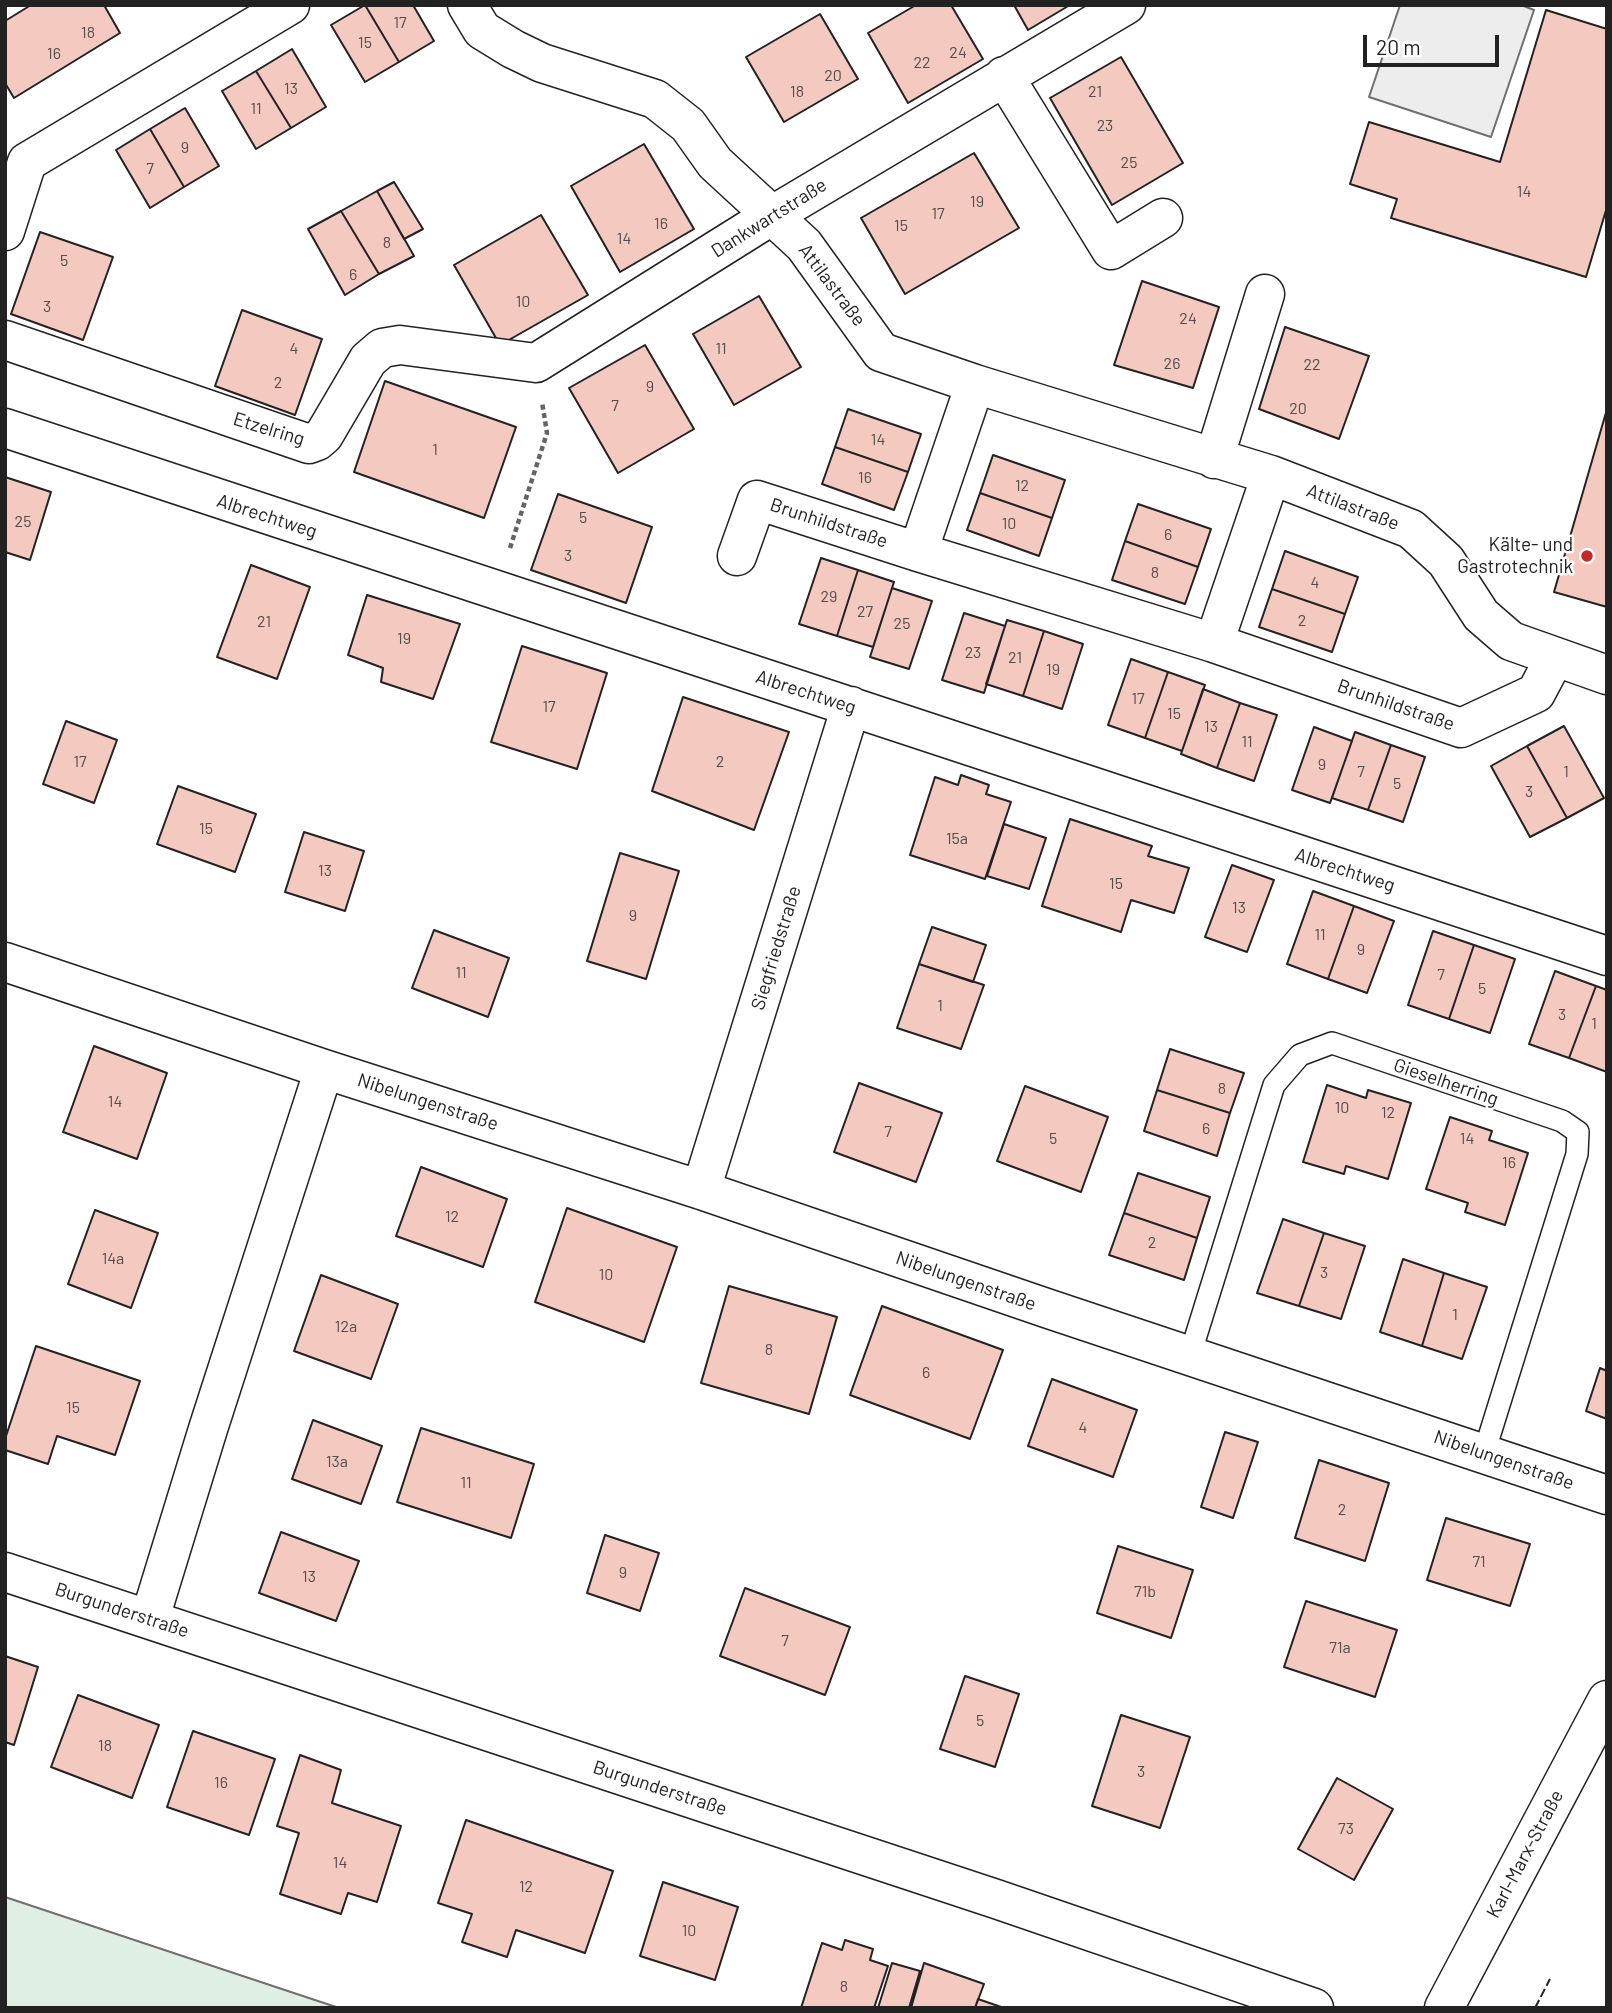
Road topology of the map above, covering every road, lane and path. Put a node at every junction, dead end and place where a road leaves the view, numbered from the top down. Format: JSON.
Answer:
{"nodes":[{"id":1,"x":290,"y":5,"type":"edge"},
{"id":2,"x":467,"y":5,"type":"edge"},
{"id":3,"x":1126,"y":5,"type":"edge"},
{"id":4,"x":1004,"y":76,"type":"junction"},
{"id":5,"x":16,"y":158,"type":"edge"},
{"id":6,"x":771,"y":216,"type":"junction"},
{"id":7,"x":1163,"y":218,"type":"dead end"},
{"id":8,"x":5,"y":232,"type":"edge"},
{"id":9,"x":1265,"y":294,"type":"dead end"},
{"id":10,"x":5,"y":340,"type":"edge"},
{"id":11,"x":536,"y":363,"type":"junction"},
{"id":12,"x":975,"y":384,"type":"junction"},
{"id":13,"x":5,"y":428,"type":"edge"},
{"id":14,"x":1214,"y":458,"type":"junction"},
{"id":15,"x":1271,"y":475,"type":"junction"},
{"id":16,"x":918,"y":552,"type":"junction"},
{"id":17,"x":737,"y":556,"type":"dead end"},
{"id":18,"x":507,"y":557,"type":"dead end"},
{"id":19,"x":1214,"y":643,"type":"junction"},
{"id":20,"x":1555,"y":657,"type":"junction"},
{"id":21,"x":1607,"y":675,"type":"edge"},
{"id":22,"x":851,"y":706,"type":"junction"},
{"id":23,"x":1607,"y":956,"type":"edge"},
{"id":24,"x":5,"y":962,"type":"edge"},
{"id":25,"x":324,"y":1069,"type":"junction"},
{"id":26,"x":701,"y":1190,"type":"junction"},
{"id":27,"x":1190,"y":1355,"type":"junction"},
{"id":28,"x":1484,"y":1453,"type":"junction"},
{"id":29,"x":1607,"y":1494,"type":"edge"},
{"id":30,"x":5,"y":1572,"type":"edge"},
{"id":31,"x":150,"y":1618,"type":"junction"},
{"id":32,"x":1607,"y":1700,"type":"edge"},
{"id":33,"x":1314,"y":2008,"type":"edge"},
{"id":34,"x":1444,"y":2008,"type":"edge"}],
"edges":[{"from":1,"to":5,"type":"street"},
{"from":2,"to":6,"type":"street","name":"Attilastraße"},
{"from":3,"to":4,"type":"street","name":"Dankwartstraße"},
{"from":4,"to":6,"type":"street","name":"Dankwartstraße"},
{"from":4,"to":7,"type":"street"},
{"from":5,"to":8,"type":"street"},
{"from":6,"to":11,"type":"street","name":"Dankwartstraße"},
{"from":6,"to":12,"type":"street","name":"Attilastraße"},
{"from":9,"to":14,"type":"street"},
{"from":10,"to":11,"type":"street","name":"Etzelring"},
{"from":11,"to":18,"type":"path"},
{"from":12,"to":14,"type":"street","name":"Attilastraße"},
{"from":12,"to":16,"type":"street"},
{"from":13,"to":22,"type":"street","name":"Albrechtweg"},
{"from":14,"to":15,"type":"street","name":"Attilastraße"},
{"from":15,"to":19,"type":"street"},
{"from":15,"to":20,"type":"street","name":"Attilastraße"},
{"from":16,"to":17,"type":"street","name":"Brunhildstraße"},
{"from":16,"to":19,"type":"street","name":"Brunhildstraße"},
{"from":19,"to":20,"type":"street","name":"Brunhildstraße"},
{"from":20,"to":21,"type":"street","name":"Attilastraße"},
{"from":22,"to":23,"type":"street","name":"Albrechtweg"},
{"from":22,"to":26,"type":"street","name":"Siegfriedstraße"},
{"from":24,"to":25,"type":"street","name":"Nibelungenstraße"},
{"from":25,"to":26,"type":"street","name":"Nibelungenstraße"},
{"from":25,"to":31,"type":"street"},
{"from":26,"to":27,"type":"street","name":"Nibelungenstraße"},
{"from":27,"to":28,"type":"street","name":"Nibelungenstraße"},
{"from":27,"to":28,"type":"lane","name":"Gieselherring"},
{"from":28,"to":29,"type":"street","name":"Nibelungenstraße"},
{"from":30,"to":31,"type":"street","name":"Burgunderstraße"},
{"from":31,"to":33,"type":"street","name":"Burgunderstraße"},
{"from":32,"to":34,"type":"street","name":"Karl-Marx-Straße"}]}
